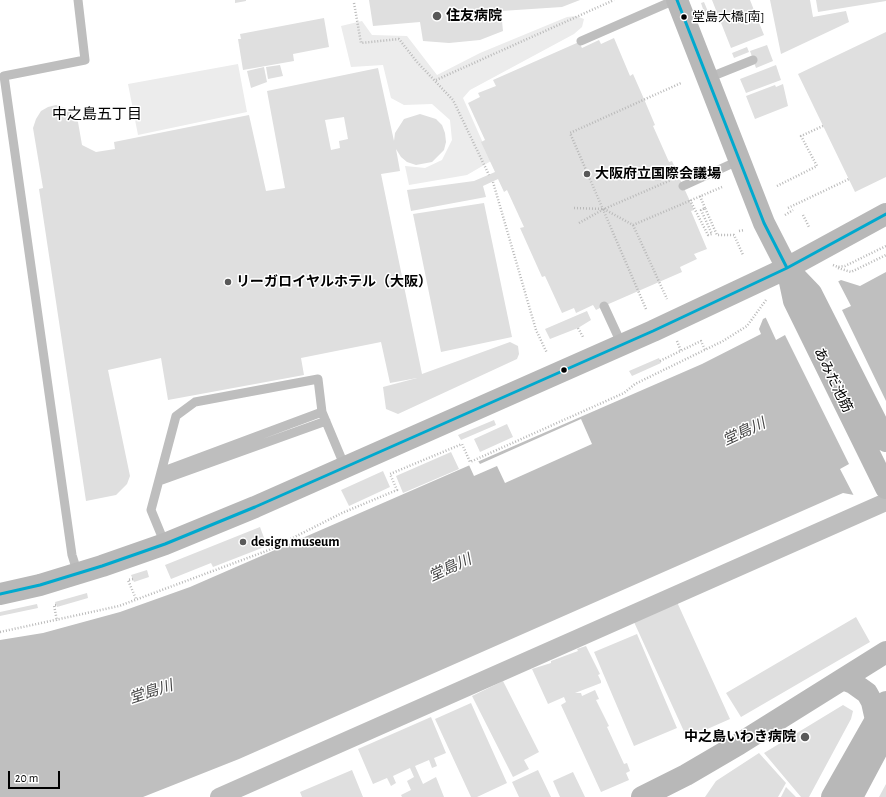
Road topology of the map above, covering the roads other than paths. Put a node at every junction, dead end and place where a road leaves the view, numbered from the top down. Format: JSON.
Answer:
{"nodes":[{"id":1,"x":78,"y":0,"type":"edge"},
{"id":2,"x":676,"y":0,"type":"edge"},
{"id":3,"x":581,"y":41,"type":"dead end"},
{"id":4,"x":753,"y":60,"type":"dead end"},
{"id":5,"x":708,"y":78,"type":"junction"},
{"id":6,"x":740,"y":160,"type":"junction"},
{"id":7,"x":683,"y":186,"type":"dead end"},
{"id":8,"x":886,"y":214,"type":"edge"},
{"id":9,"x":787,"y":268,"type":"junction"},
{"id":10,"x":803,"y":297,"type":"junction"},
{"id":11,"x":604,"y":306,"type":"dead end"},
{"id":12,"x":622,"y":345,"type":"junction"},
{"id":13,"x":322,"y":412,"type":"junction"},
{"id":14,"x":326,"y":421,"type":"junction"},
{"id":15,"x":886,"y":441,"type":"edge"},
{"id":16,"x":344,"y":467,"type":"junction"},
{"id":17,"x":160,"y":477,"type":"junction"},
{"id":18,"x":885,"y":491,"type":"edge"},
{"id":19,"x":164,"y":544,"type":"junction"},
{"id":20,"x":78,"y":574,"type":"junction"},
{"id":21,"x":0,"y":594,"type":"edge"},
{"id":22,"x":886,"y":652,"type":"edge"},
{"id":23,"x":843,"y":679,"type":"junction"},
{"id":24,"x":883,"y":718,"type":"edge"},
{"id":25,"x":645,"y":796,"type":"edge"},
{"id":26,"x":219,"y":797,"type":"edge"},
{"id":27,"x":832,"y":797,"type":"edge"},
{"id":28,"x":852,"y":797,"type":"edge"}],
"edges":[{"from":1,"to":20,"type":"lane"},
{"from":2,"to":3,"type":"lane"},
{"from":2,"to":5,"type":"street","name":"あみだ池筋"},
{"from":4,"to":5,"type":"lane"},
{"from":5,"to":6,"type":"street","name":"あみだ池筋"},
{"from":6,"to":7,"type":"lane"},
{"from":6,"to":9,"type":"street","name":"あみだ池筋"},
{"from":8,"to":9,"type":"street"},
{"from":9,"to":10,"type":"street","name":"あみだ池筋"},
{"from":9,"to":12,"type":"street"},
{"from":10,"to":15,"type":"street","name":"あみだ池筋"},
{"from":10,"to":18,"type":"street","name":"あみだ池筋"},
{"from":11,"to":12,"type":"lane"},
{"from":12,"to":16,"type":"street"},
{"from":13,"to":14,"type":"lane"},
{"from":13,"to":17,"type":"lane"},
{"from":13,"to":17,"type":"lane"},
{"from":14,"to":16,"type":"lane"},
{"from":14,"to":17,"type":"lane"},
{"from":16,"to":19,"type":"street"},
{"from":17,"to":19,"type":"lane"},
{"from":18,"to":26,"type":"street"},
{"from":19,"to":20,"type":"street"},
{"from":20,"to":21,"type":"street"},
{"from":22,"to":23,"type":"street"},
{"from":23,"to":24,"type":"street"},
{"from":23,"to":25,"type":"street"},
{"from":24,"to":27,"type":"street"},
{"from":24,"to":28,"type":"street"}]}
